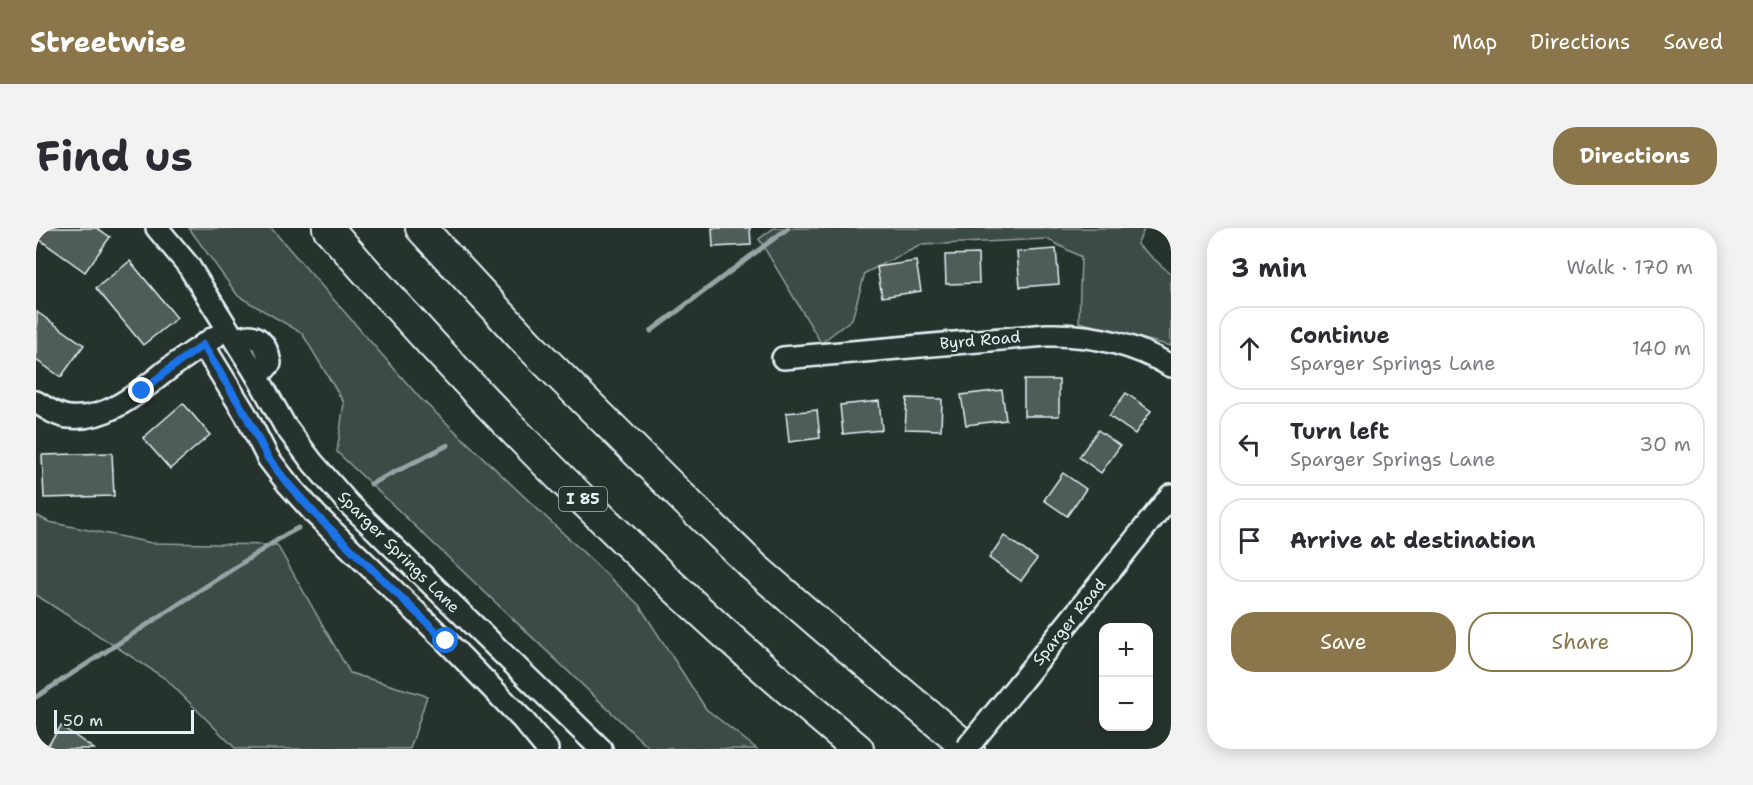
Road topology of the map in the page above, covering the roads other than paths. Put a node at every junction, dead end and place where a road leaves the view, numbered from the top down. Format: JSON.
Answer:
{"nodes":[{"id":1,"x":157,"y":228,"type":"edge"},
{"id":2,"x":328,"y":228,"type":"edge"},
{"id":3,"x":421,"y":228,"type":"edge"},
{"id":4,"x":232,"y":335,"type":"junction"},
{"id":5,"x":203,"y":345,"type":"junction"},
{"id":6,"x":783,"y":358,"type":"dead end"},
{"id":7,"x":1171,"y":366,"type":"edge"},
{"id":8,"x":36,"y":402,"type":"edge"},
{"id":9,"x":1171,"y":495,"type":"edge"},
{"id":10,"x":547,"y":749,"type":"edge"},
{"id":11,"x":601,"y":749,"type":"edge"},
{"id":12,"x":858,"y":749,"type":"edge"},
{"id":13,"x":967,"y":749,"type":"edge"}],
"edges":[{"from":1,"to":4,"type":"street","name":"Sparger Springs Lane"},
{"from":2,"to":12,"type":"highway","number":"I 85"},
{"from":3,"to":13,"type":"highway"},
{"from":4,"to":5,"type":"street"},
{"from":4,"to":11,"type":"street","name":"Sparger Springs Lane"},
{"from":5,"to":8,"type":"street"},
{"from":5,"to":10,"type":"street","name":"Sparger Springs Lane"},
{"from":6,"to":7,"type":"street","name":"Byrd Road"},
{"from":9,"to":13,"type":"street","name":"Sparger Road","bridge":true}]}
